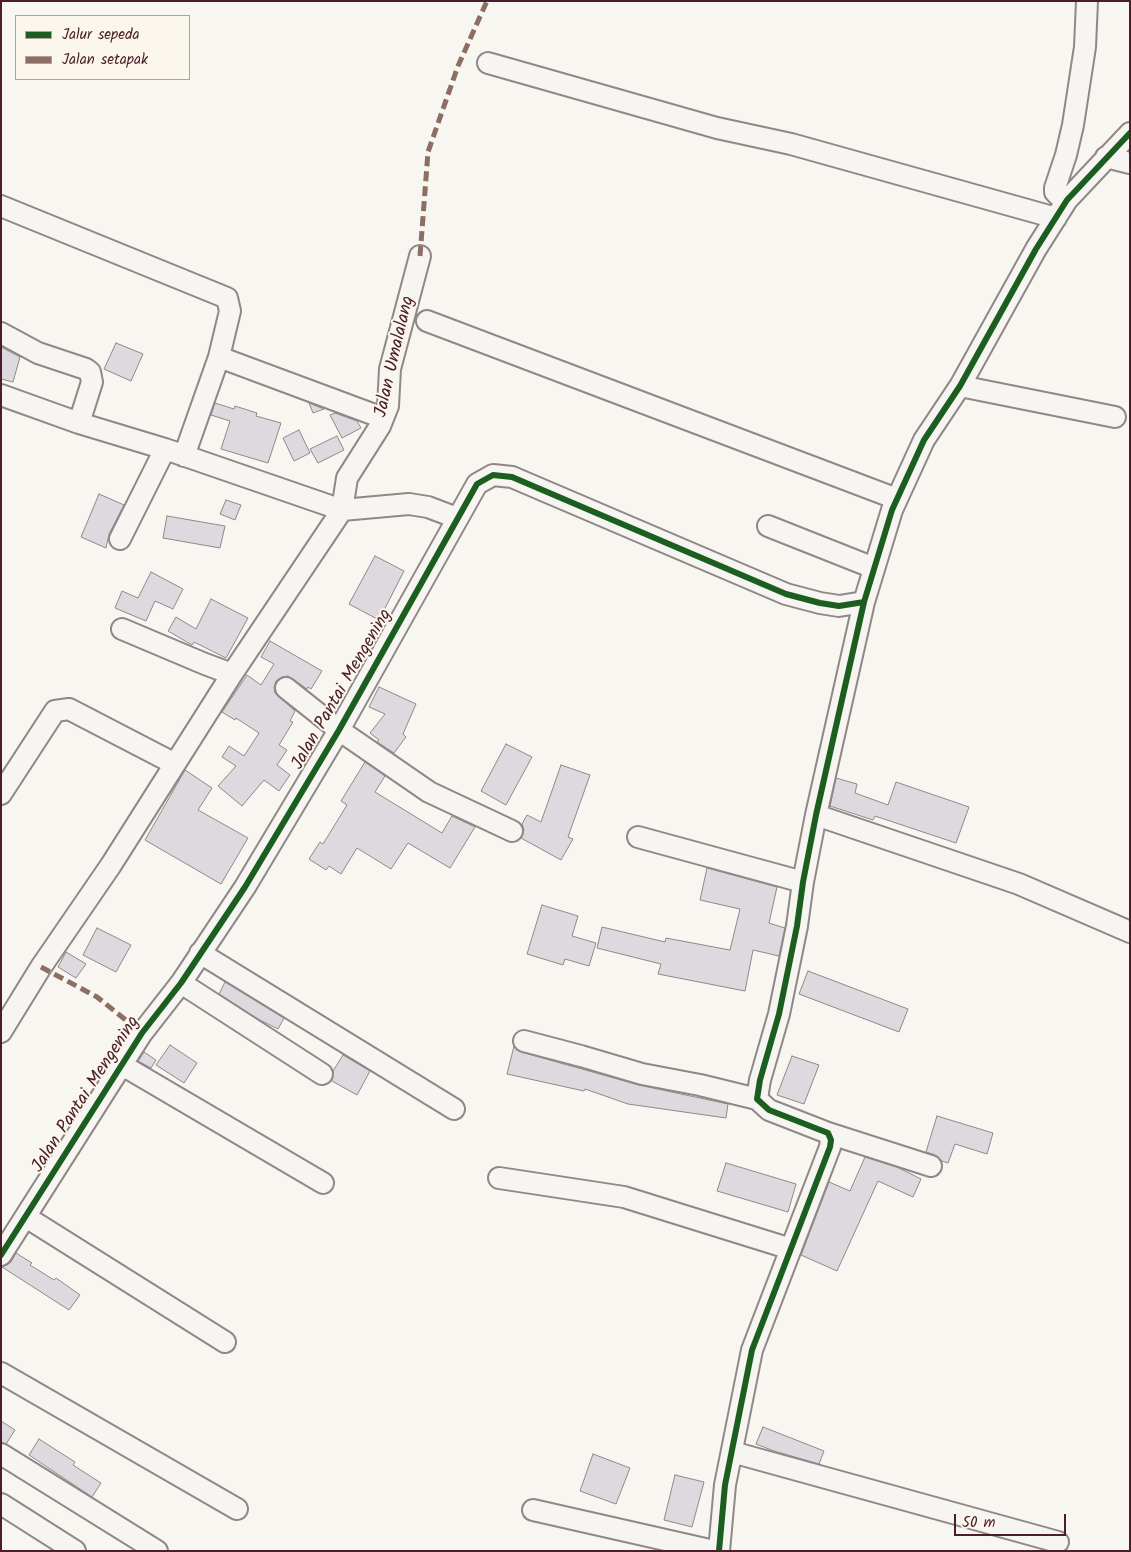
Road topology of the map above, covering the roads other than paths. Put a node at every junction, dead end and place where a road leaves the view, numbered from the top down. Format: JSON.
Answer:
{"nodes":[{"id":1,"x":1087,"y":1,"type":"edge"},
{"id":2,"x":488,"y":63,"type":"dead end"},
{"id":3,"x":1130,"y":133,"type":"edge"},
{"id":4,"x":1106,"y":157,"type":"junction"},
{"id":5,"x":1130,"y":163,"type":"edge"},
{"id":6,"x":1067,"y":200,"type":"junction"},
{"id":7,"x":1,"y":206,"type":"edge"},
{"id":8,"x":1056,"y":218,"type":"junction"},
{"id":9,"x":420,"y":256,"type":"dead end"},
{"id":10,"x":427,"y":321,"type":"dead end"},
{"id":11,"x":1,"y":333,"type":"edge"},
{"id":12,"x":219,"y":357,"type":"junction"},
{"id":13,"x":960,"y":386,"type":"junction"},
{"id":14,"x":1,"y":395,"type":"edge"},
{"id":15,"x":1115,"y":417,"type":"dead end"},
{"id":16,"x":383,"y":418,"type":"junction"},
{"id":17,"x":80,"y":423,"type":"junction"},
{"id":18,"x":174,"y":452,"type":"junction"},
{"id":19,"x":897,"y":499,"type":"junction"},
{"id":20,"x":337,"y":509,"type":"junction"},
{"id":21,"x":457,"y":518,"type":"junction"},
{"id":22,"x":768,"y":526,"type":"dead end"},
{"id":23,"x":120,"y":539,"type":"dead end"},
{"id":24,"x":874,"y":568,"type":"junction"},
{"id":25,"x":864,"y":602,"type":"junction"},
{"id":26,"x":122,"y":628,"type":"dead end"},
{"id":27,"x":232,"y":674,"type":"junction"},
{"id":28,"x":286,"y":688,"type":"dead end"},
{"id":29,"x":339,"y":730,"type":"junction"},
{"id":30,"x":175,"y":764,"type":"junction"},
{"id":31,"x":1,"y":794,"type":"edge"},
{"id":32,"x":816,"y":814,"type":"junction"},
{"id":33,"x":512,"y":831,"type":"dead end"},
{"id":34,"x":638,"y":837,"type":"dead end"},
{"id":35,"x":803,"y":882,"type":"junction"},
{"id":36,"x":1130,"y":932,"type":"edge"},
{"id":37,"x":200,"y":953,"type":"junction"},
{"id":38,"x":181,"y":983,"type":"junction"},
{"id":39,"x":1,"y":1032,"type":"edge"},
{"id":40,"x":524,"y":1041,"type":"dead end"},
{"id":41,"x":122,"y":1065,"type":"junction"},
{"id":42,"x":322,"y":1074,"type":"dead end"},
{"id":43,"x":758,"y":1100,"type":"junction"},
{"id":44,"x":454,"y":1109,"type":"dead end"},
{"id":45,"x":828,"y":1134,"type":"junction"},
{"id":46,"x":931,"y":1166,"type":"dead end"},
{"id":47,"x":499,"y":1178,"type":"dead end"},
{"id":48,"x":323,"y":1182,"type":"dead end"},
{"id":49,"x":26,"y":1216,"type":"junction"},
{"id":50,"x":790,"y":1249,"type":"junction"},
{"id":51,"x":1,"y":1255,"type":"edge"},
{"id":52,"x":225,"y":1342,"type":"dead end"},
{"id":53,"x":1,"y":1374,"type":"edge"},
{"id":54,"x":732,"y":1452,"type":"junction"},
{"id":55,"x":1,"y":1454,"type":"edge"},
{"id":56,"x":1,"y":1504,"type":"edge"},
{"id":57,"x":237,"y":1509,"type":"dead end"},
{"id":58,"x":533,"y":1510,"type":"dead end"},
{"id":59,"x":1058,"y":1542,"type":"dead end"},
{"id":60,"x":75,"y":1551,"type":"edge"},
{"id":61,"x":157,"y":1551,"type":"edge"},
{"id":62,"x":714,"y":1551,"type":"edge"},
{"id":63,"x":719,"y":1551,"type":"edge"}],
"edges":[{"from":1,"to":6,"type":"street"},
{"from":2,"to":8,"type":"street"},
{"from":3,"to":4,"type":"street"},
{"from":4,"to":5,"type":"street"},
{"from":4,"to":6,"type":"street"},
{"from":6,"to":8,"type":"street"},
{"from":7,"to":12,"type":"street"},
{"from":8,"to":13,"type":"street"},
{"from":9,"to":16,"type":"street","name":"Jalan Umalalang"},
{"from":10,"to":19,"type":"street"},
{"from":11,"to":17,"type":"street"},
{"from":12,"to":16,"type":"street"},
{"from":12,"to":18,"type":"street"},
{"from":13,"to":15,"type":"street"},
{"from":13,"to":19,"type":"street"},
{"from":14,"to":17,"type":"street"},
{"from":16,"to":20,"type":"street","name":"Jalan Umalalang"},
{"from":17,"to":18,"type":"street"},
{"from":18,"to":20,"type":"street"},
{"from":18,"to":23,"type":"street"},
{"from":19,"to":24,"type":"street"},
{"from":20,"to":21,"type":"street"},
{"from":20,"to":27,"type":"street"},
{"from":21,"to":25,"type":"street","name":"Jalan Pantai Mengening"},
{"from":21,"to":29,"type":"street","name":"Jalan Pantai Mengening"},
{"from":22,"to":24,"type":"street"},
{"from":24,"to":25,"type":"street"},
{"from":25,"to":32,"type":"street"},
{"from":26,"to":27,"type":"street"},
{"from":27,"to":30,"type":"street"},
{"from":28,"to":29,"type":"street"},
{"from":29,"to":33,"type":"street"},
{"from":29,"to":37,"type":"street","name":"Jalan Pantai Mengening"},
{"from":30,"to":31,"type":"street"},
{"from":30,"to":39,"type":"street"},
{"from":32,"to":35,"type":"street"},
{"from":32,"to":36,"type":"street"},
{"from":34,"to":35,"type":"street"},
{"from":35,"to":43,"type":"street"},
{"from":37,"to":38,"type":"street","name":"Jalan Pantai Mengening"},
{"from":37,"to":44,"type":"street"},
{"from":38,"to":41,"type":"street","name":"Jalan Pantai Mengening"},
{"from":38,"to":42,"type":"street"},
{"from":40,"to":43,"type":"street"},
{"from":41,"to":48,"type":"street"},
{"from":41,"to":49,"type":"street","name":"Jalan Pantai Mengening"},
{"from":43,"to":45,"type":"street"},
{"from":45,"to":46,"type":"street"},
{"from":45,"to":50,"type":"street"},
{"from":47,"to":50,"type":"street"},
{"from":49,"to":51,"type":"street","name":"Jalan Pantai Mengening"},
{"from":49,"to":52,"type":"street"},
{"from":50,"to":54,"type":"street"},
{"from":53,"to":57,"type":"street"},
{"from":54,"to":59,"type":"street"},
{"from":54,"to":63,"type":"street"},
{"from":55,"to":61,"type":"street"},
{"from":56,"to":60,"type":"street"},
{"from":58,"to":62,"type":"street"}]}
